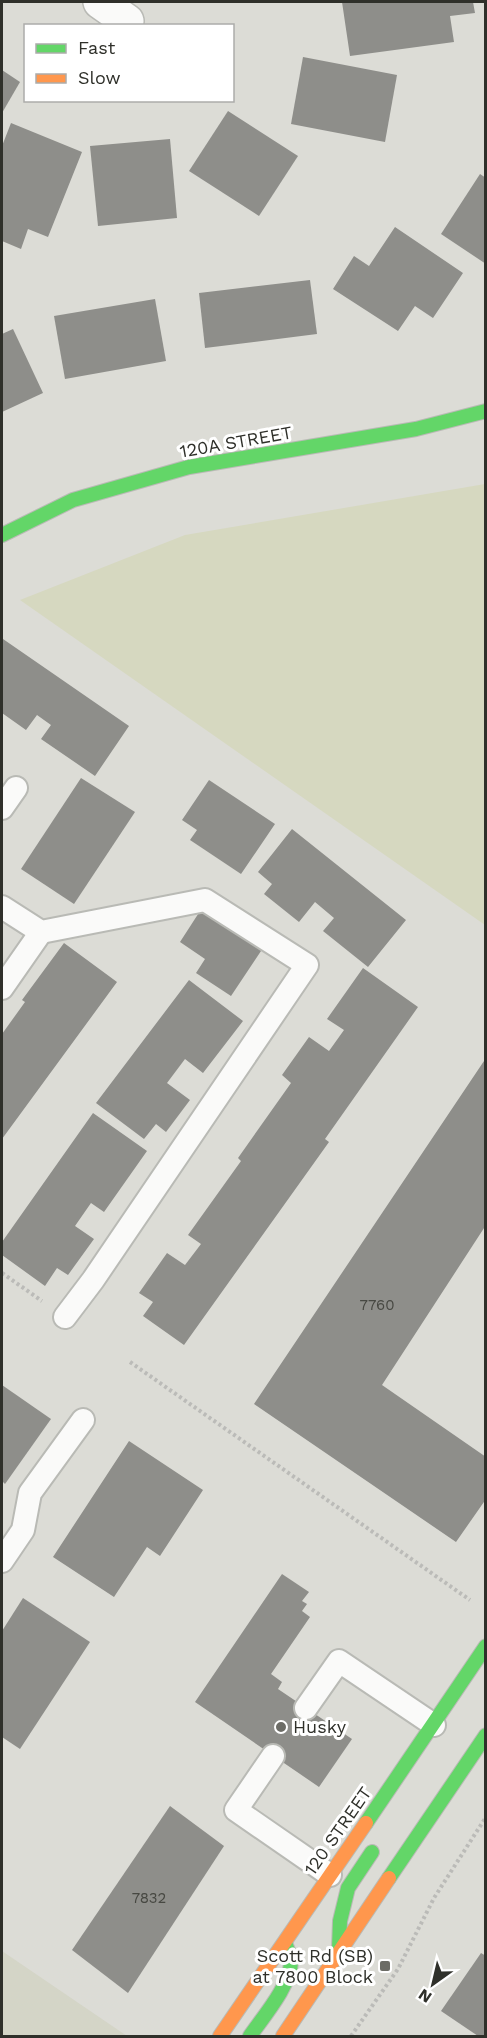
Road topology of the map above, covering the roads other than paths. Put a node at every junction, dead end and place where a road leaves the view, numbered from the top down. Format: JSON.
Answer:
{"nodes":[{"id":1,"x":100,"y":2,"type":"edge"},
{"id":2,"x":127,"y":21,"type":"dead end"},
{"id":3,"x":486,"y":411,"type":"edge"},
{"id":4,"x":2,"y":535,"type":"edge"},
{"id":5,"x":16,"y":788,"type":"dead end"},
{"id":6,"x":2,"y":808,"type":"edge"},
{"id":7,"x":2,"y":907,"type":"edge"},
{"id":8,"x":41,"y":932,"type":"junction"},
{"id":9,"x":2,"y":988,"type":"edge"},
{"id":10,"x":65,"y":1317,"type":"dead end"},
{"id":11,"x":83,"y":1420,"type":"dead end"},
{"id":12,"x":2,"y":1561,"type":"edge"},
{"id":13,"x":486,"y":1646,"type":"edge"},
{"id":14,"x":306,"y":1708,"type":"dead end"},
{"id":15,"x":486,"y":1735,"type":"edge"},
{"id":16,"x":435,"y":1736,"type":"junction"},
{"id":17,"x":273,"y":1756,"type":"dead end"},
{"id":18,"x":380,"y":1841,"type":"dead end"},
{"id":19,"x":330,"y":1875,"type":"junction"},
{"id":20,"x":284,"y":1942,"type":"junction"},
{"id":21,"x":339,"y":1953,"type":"junction"},
{"id":22,"x":220,"y":2037,"type":"edge"},
{"id":23,"x":250,"y":2037,"type":"edge"},
{"id":24,"x":283,"y":2037,"type":"edge"}],
"edges":[{"from":1,"to":2,"type":"street"},
{"from":3,"to":4,"type":"main road","name":"120A STREET"},
{"from":5,"to":6,"type":"lane"},
{"from":7,"to":8,"type":"lane"},
{"from":8,"to":9,"type":"lane"},
{"from":8,"to":10,"type":"lane"},
{"from":11,"to":12,"type":"lane"},
{"from":13,"to":16,"type":"main road","name":"120 STREET"},
{"from":14,"to":16,"type":"lane"},
{"from":15,"to":21,"type":"main road"},
{"from":16,"to":19,"type":"main road","name":"120 STREET"},
{"from":17,"to":19,"type":"lane"},
{"from":18,"to":21,"type":"main road"},
{"from":19,"to":20,"type":"main road","name":"120 STREET"},
{"from":20,"to":22,"type":"main road","name":"120 STREET"},
{"from":20,"to":23,"type":"main road"},
{"from":21,"to":24,"type":"main road"}]}
